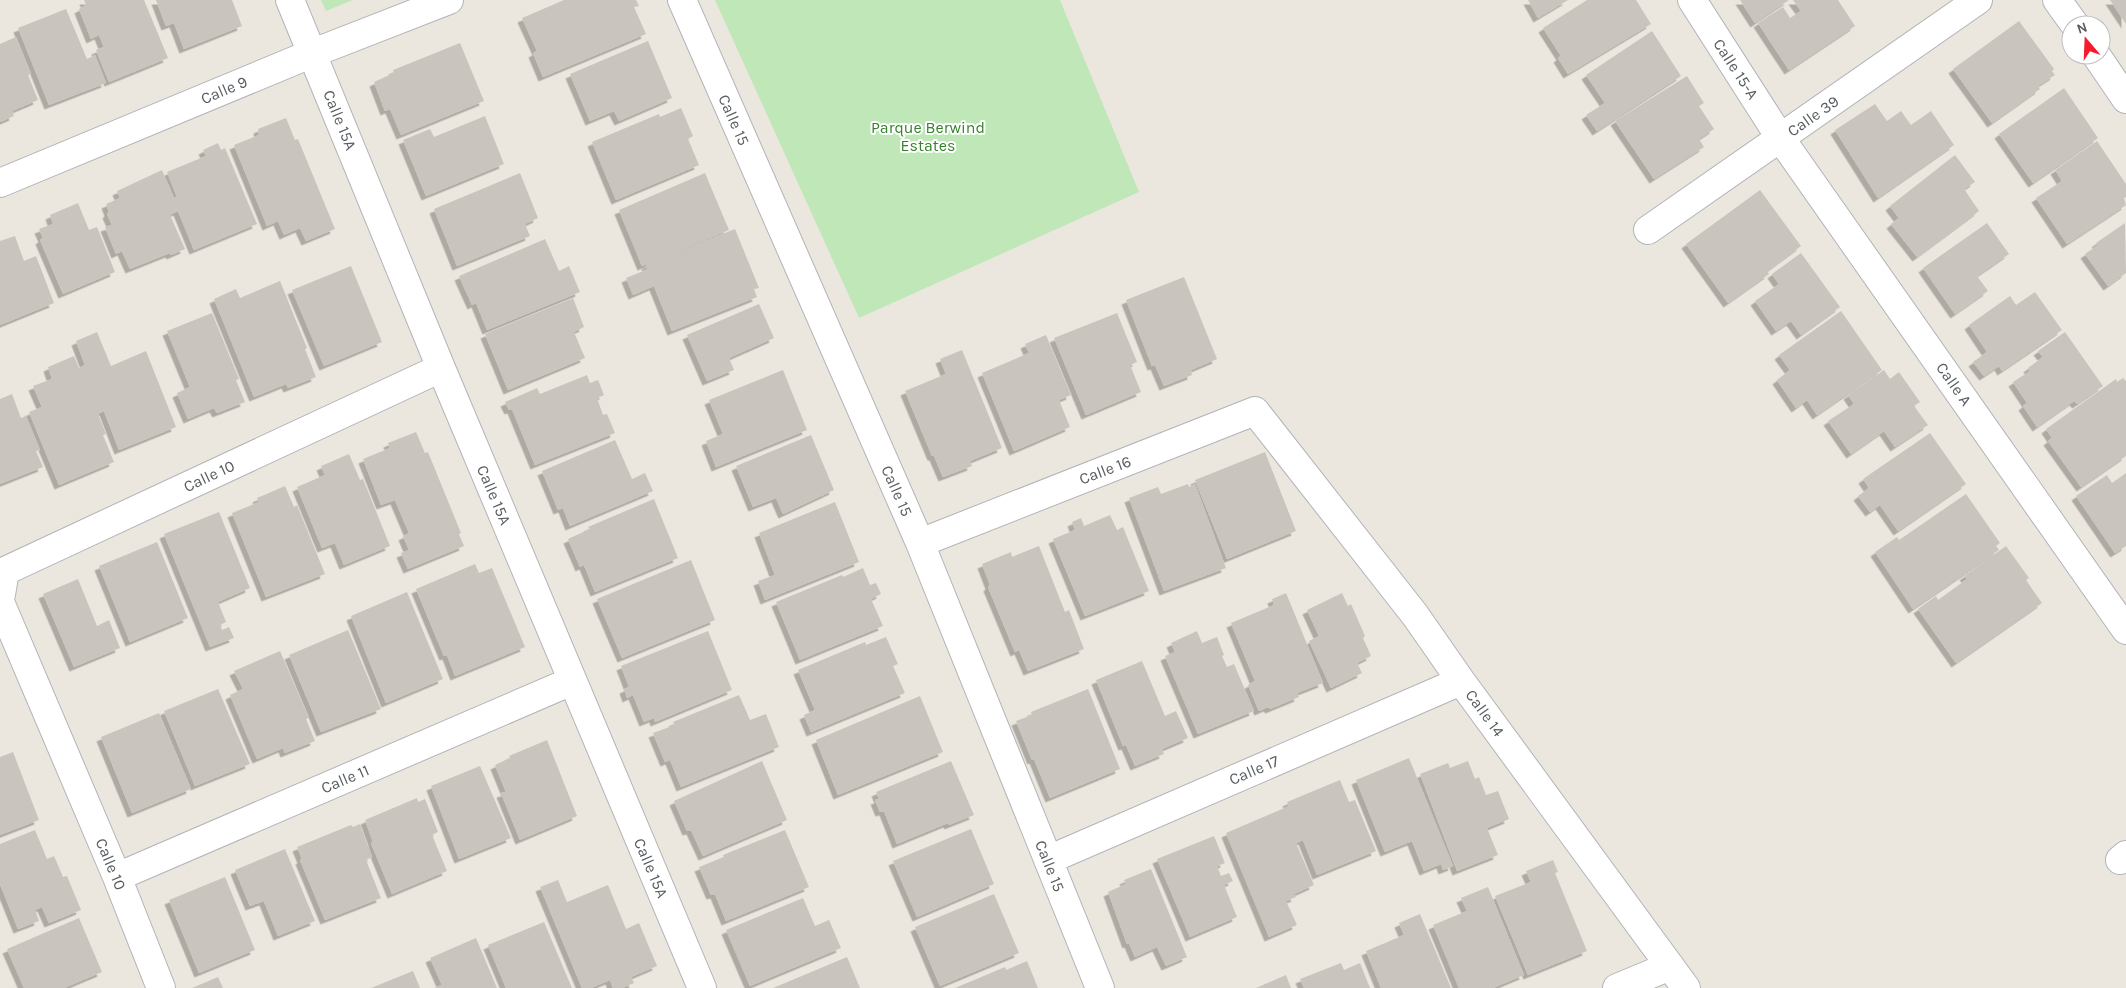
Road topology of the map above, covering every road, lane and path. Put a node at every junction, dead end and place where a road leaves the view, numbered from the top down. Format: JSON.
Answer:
{"nodes":[{"id":1,"x":290,"y":0,"type":"edge"},
{"id":2,"x":450,"y":0,"type":"edge"},
{"id":3,"x":682,"y":0,"type":"edge"},
{"id":4,"x":1692,"y":0,"type":"edge"},
{"id":5,"x":1978,"y":0,"type":"edge"},
{"id":6,"x":2057,"y":0,"type":"edge"},
{"id":7,"x":2068,"y":15,"type":"edge"},
{"id":8,"x":313,"y":53,"type":"junction"},
{"id":9,"x":2103,"y":65,"type":"edge"},
{"id":10,"x":2126,"y":99,"type":"edge"},
{"id":11,"x":1781,"y":139,"type":"junction"},
{"id":12,"x":0,"y":183,"type":"edge"},
{"id":13,"x":1648,"y":230,"type":"dead end"},
{"id":14,"x":441,"y":368,"type":"junction"},
{"id":15,"x":1278,"y":441,"type":"joint"},
{"id":16,"x":920,"y":543,"type":"junction"},
{"id":17,"x":0,"y":601,"type":"edge"},
{"id":18,"x":2126,"y":630,"type":"edge"},
{"id":19,"x":572,"y":681,"type":"junction"},
{"id":20,"x":1461,"y":681,"type":"junction"},
{"id":21,"x":1048,"y":860,"type":"junction"},
{"id":22,"x":117,"y":877,"type":"junction"},
{"id":23,"x":1670,"y":966,"type":"junction"},
{"id":24,"x":162,"y":988,"type":"edge"},
{"id":25,"x":702,"y":988,"type":"edge"},
{"id":26,"x":1100,"y":988,"type":"edge"},
{"id":27,"x":1617,"y":988,"type":"edge"},
{"id":28,"x":1686,"y":988,"type":"edge"}],
"edges":[{"from":1,"to":8,"type":"street","name":"Calle 15A"},
{"from":2,"to":8,"type":"street","name":"Calle 9"},
{"from":3,"to":16,"type":"street","name":"Calle 15"},
{"from":4,"to":11,"type":"street","name":"Calle 15-A"},
{"from":5,"to":11,"type":"street","name":"Calle 39"},
{"from":6,"to":7,"type":"street"},
{"from":8,"to":12,"type":"street","name":"Calle 9"},
{"from":8,"to":14,"type":"street","name":"Calle 15A"},
{"from":9,"to":10,"type":"street"},
{"from":11,"to":13,"type":"street","name":"Calle 39"},
{"from":11,"to":18,"type":"street","name":"Calle A"},
{"from":14,"to":17,"type":"street","name":"Calle 10"},
{"from":14,"to":19,"type":"street","name":"Calle 15A"},
{"from":15,"to":16,"type":"street","name":"Calle 16"},
{"from":15,"to":20,"type":"street","name":"Calle 14"},
{"from":16,"to":21,"type":"street","name":"Calle 15"},
{"from":17,"to":22,"type":"street","name":"Calle 10"},
{"from":19,"to":22,"type":"street","name":"Calle 11"},
{"from":19,"to":25,"type":"street","name":"Calle 15A"},
{"from":20,"to":21,"type":"street","name":"Calle 17"},
{"from":20,"to":23,"type":"street","name":"Calle 14"},
{"from":21,"to":26,"type":"street","name":"Calle 15"},
{"from":22,"to":24,"type":"street","name":"Calle 10"},
{"from":23,"to":27,"type":"street"},
{"from":23,"to":28,"type":"street","name":"Calle 14"}]}
